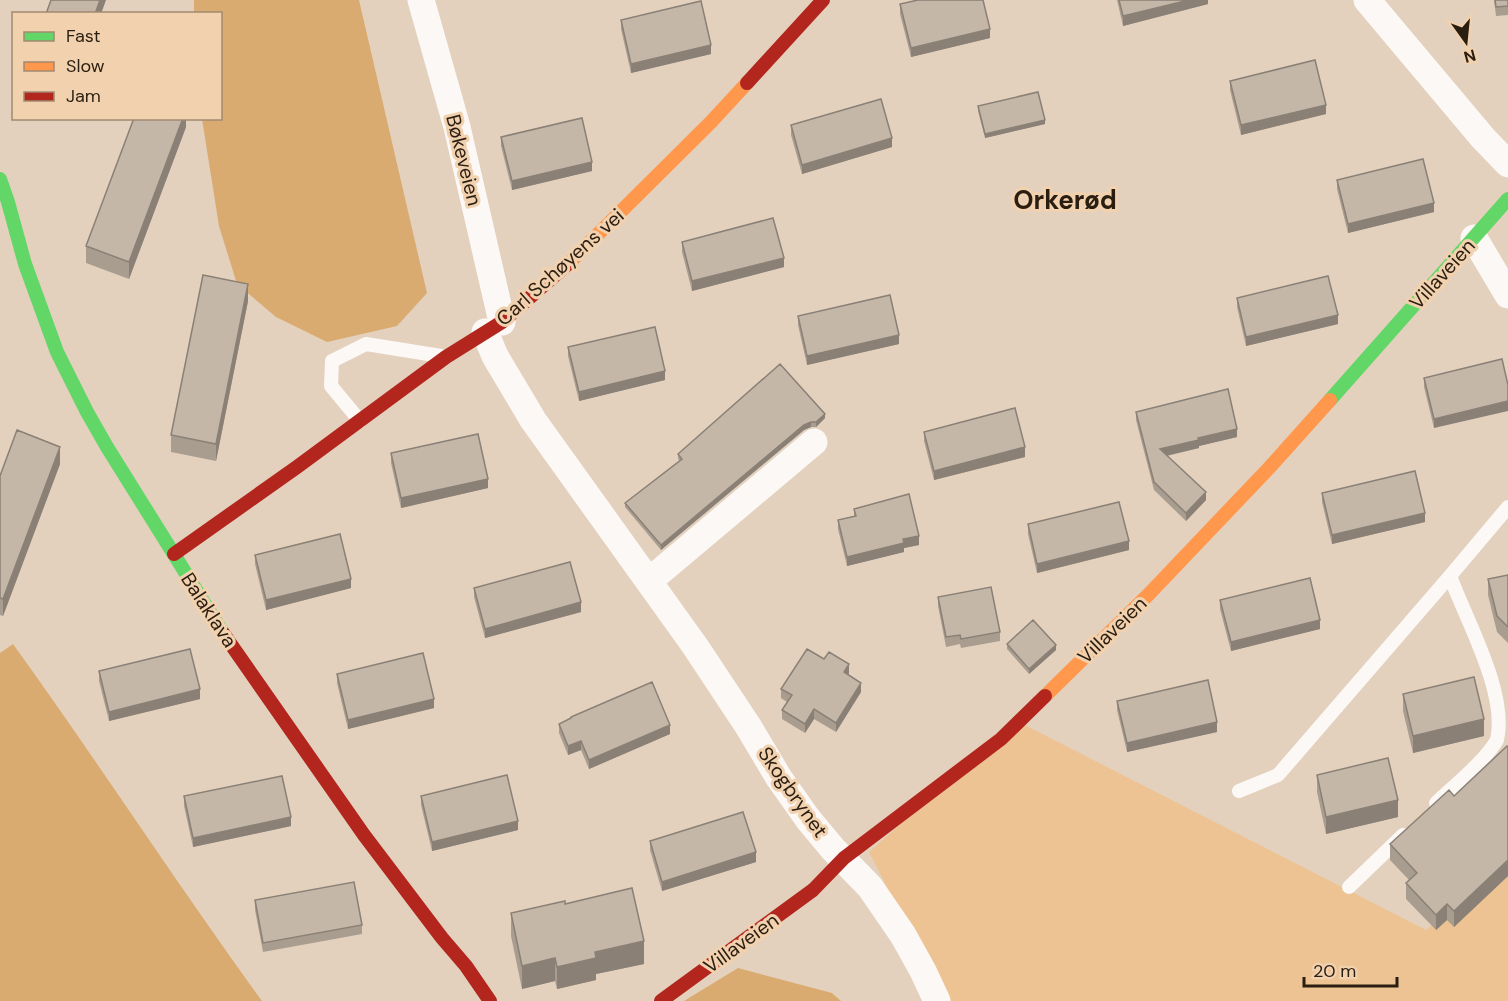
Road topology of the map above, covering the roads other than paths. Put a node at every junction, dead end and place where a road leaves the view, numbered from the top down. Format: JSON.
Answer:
{"nodes":[{"id":1,"x":421,"y":0,"type":"edge"},
{"id":2,"x":822,"y":0,"type":"edge"},
{"id":3,"x":1367,"y":0,"type":"edge"},
{"id":4,"x":1508,"y":164,"type":"edge"},
{"id":5,"x":0,"y":179,"type":"edge"},
{"id":6,"x":1508,"y":199,"type":"edge"},
{"id":7,"x":1474,"y":238,"type":"junction"},
{"id":8,"x":1508,"y":295,"type":"edge"},
{"id":9,"x":494,"y":327,"type":"junction"},
{"id":10,"x":446,"y":357,"type":"junction"},
{"id":11,"x":360,"y":421,"type":"junction"},
{"id":12,"x":814,"y":442,"type":"dead end"},
{"id":13,"x":1508,"y":507,"type":"edge"},
{"id":14,"x":174,"y":555,"type":"junction"},
{"id":15,"x":1450,"y":576,"type":"junction"},
{"id":16,"x":649,"y":582,"type":"junction"},
{"id":17,"x":1507,"y":707,"type":"edge"},
{"id":18,"x":1239,"y":791,"type":"dead end"},
{"id":19,"x":844,"y":858,"type":"junction"},
{"id":20,"x":1349,"y":887,"type":"dead end"},
{"id":21,"x":490,"y":1001,"type":"edge"},
{"id":22,"x":661,"y":1001,"type":"edge"},
{"id":23,"x":937,"y":1001,"type":"edge"}],
"edges":[{"from":1,"to":9,"type":"street","name":"Bøkeveien"},
{"from":2,"to":9,"type":"street","name":"Carl Schøyens vei"},
{"from":3,"to":4,"type":"street"},
{"from":5,"to":14,"type":"street","name":"Balaklava"},
{"from":6,"to":7,"type":"street","name":"Villaveien"},
{"from":7,"to":8,"type":"street"},
{"from":7,"to":19,"type":"street","name":"Villaveien"},
{"from":9,"to":10,"type":"street","name":"Carl Schøyens vei"},
{"from":9,"to":16,"type":"street","name":"Skogbrynet"},
{"from":10,"to":11,"type":"street","name":"Carl Schøyens vei"},
{"from":10,"to":11,"type":"lane"},
{"from":11,"to":14,"type":"street","name":"Carl Schøyens vei"},
{"from":12,"to":16,"type":"street"},
{"from":13,"to":15,"type":"lane"},
{"from":14,"to":21,"type":"street","name":"Balaklava"},
{"from":15,"to":17,"type":"lane"},
{"from":15,"to":18,"type":"lane"},
{"from":16,"to":19,"type":"street","name":"Skogbrynet"},
{"from":17,"to":20,"type":"lane"},
{"from":19,"to":22,"type":"street","name":"Villaveien"},
{"from":19,"to":23,"type":"street","name":"Skogbrynet"}]}
